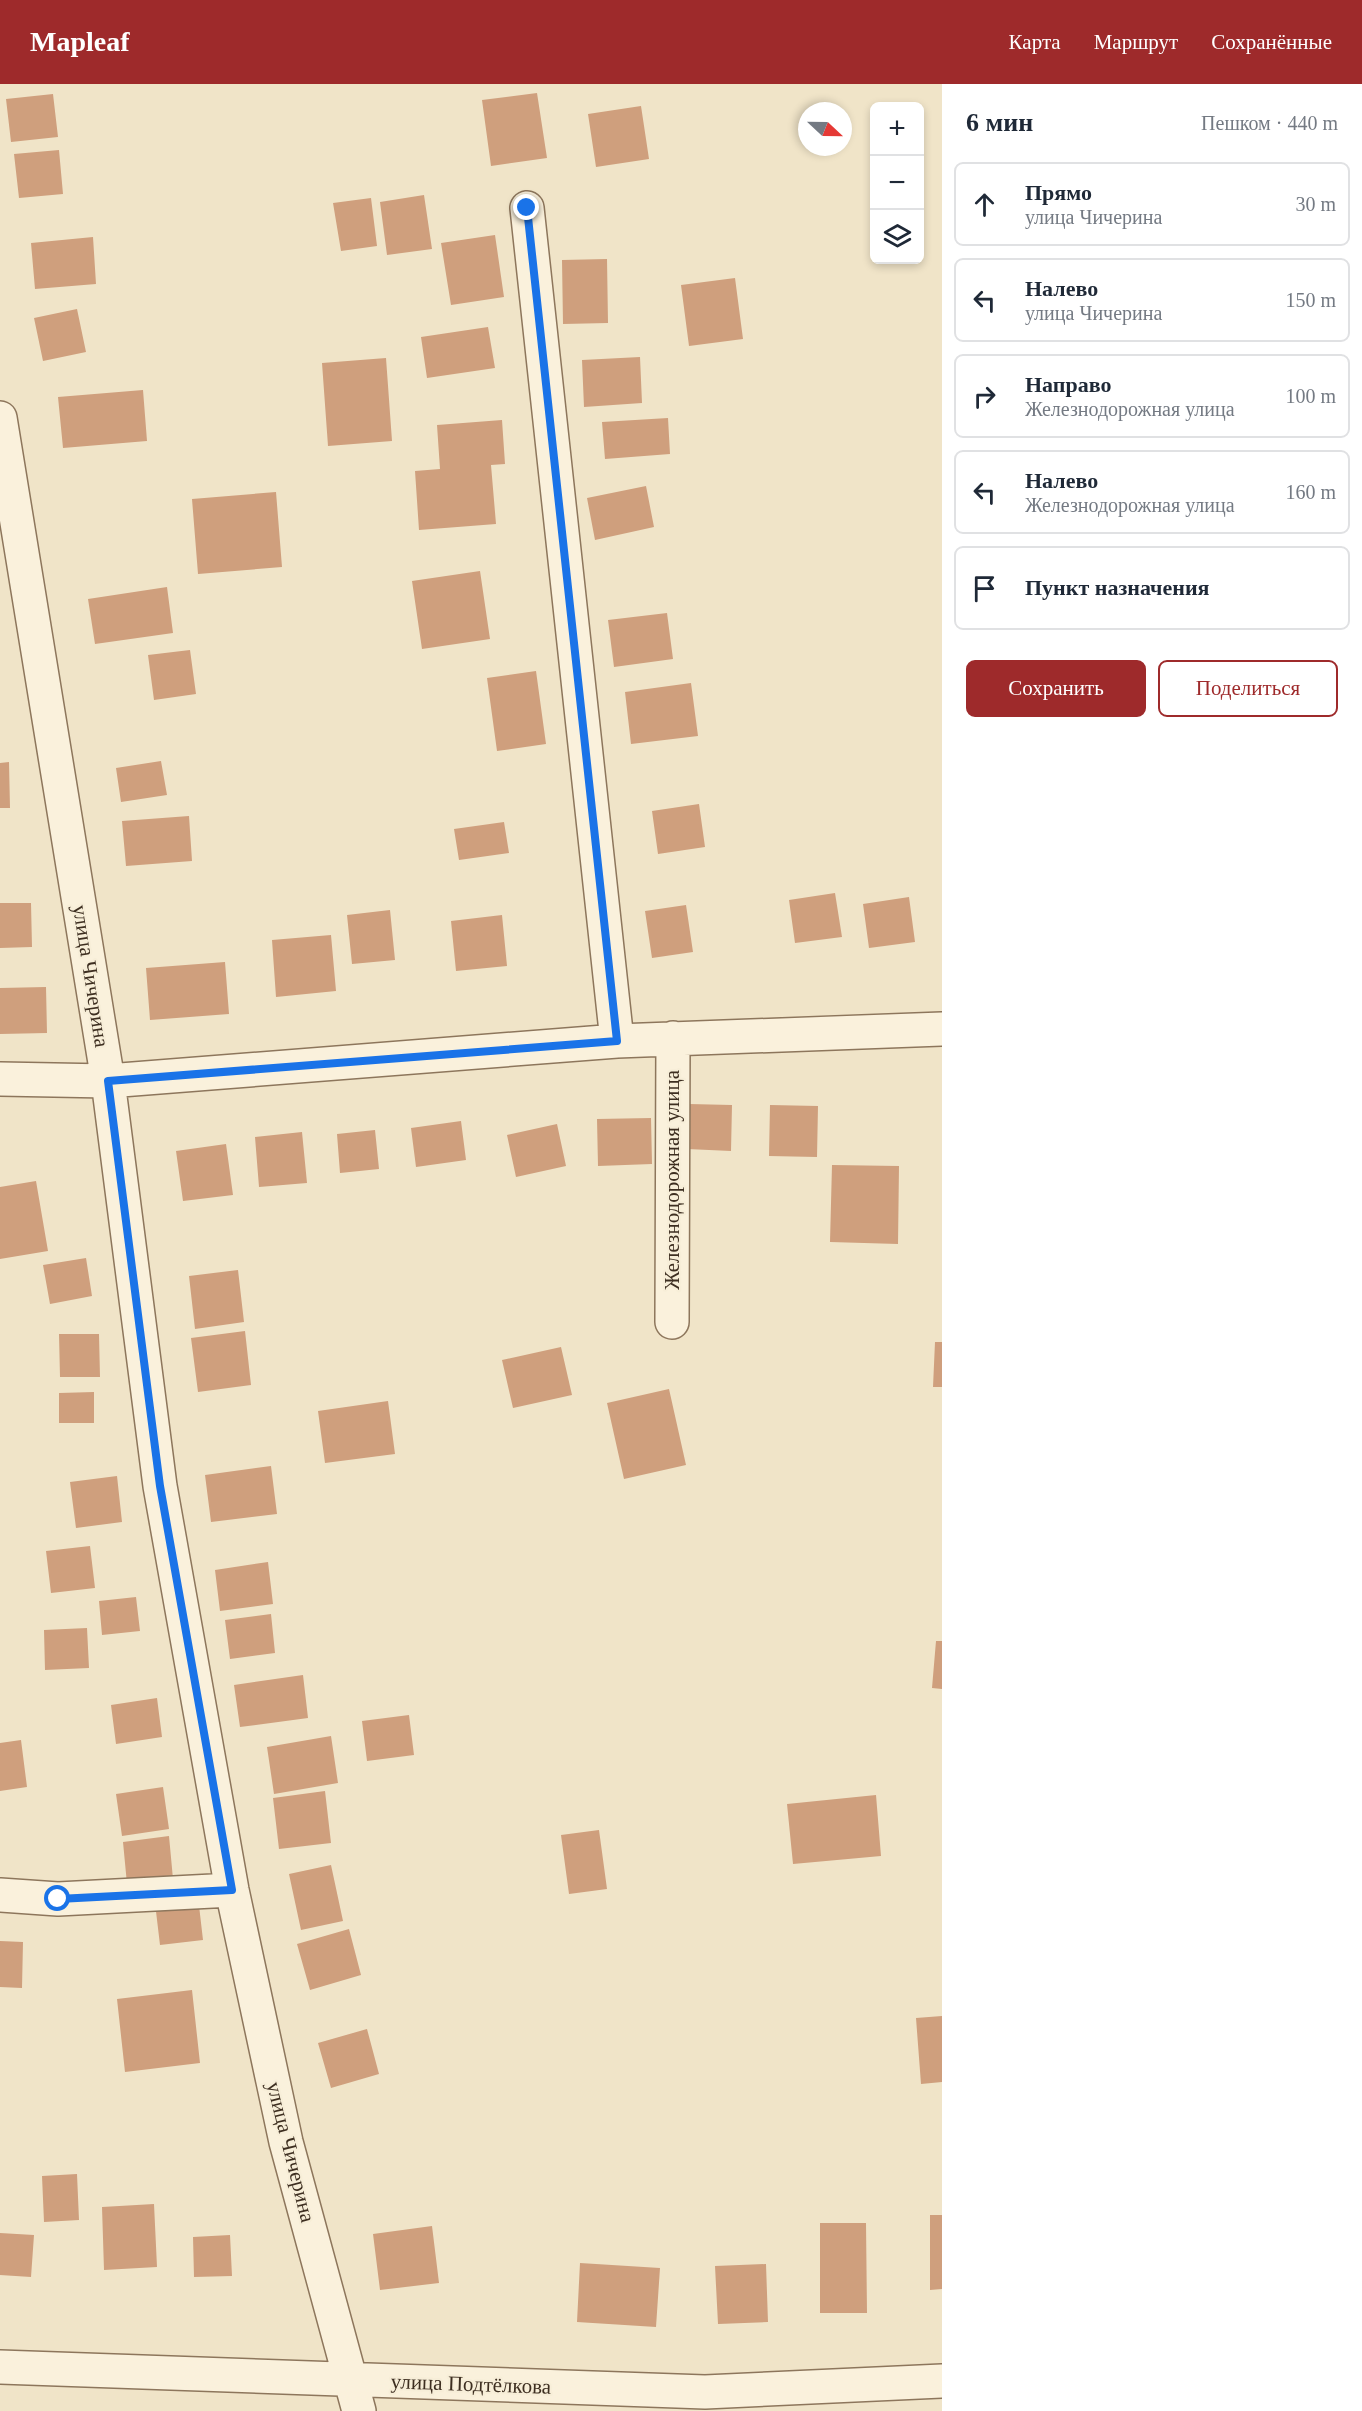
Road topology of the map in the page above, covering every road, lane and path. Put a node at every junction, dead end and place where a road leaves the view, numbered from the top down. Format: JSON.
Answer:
{"nodes":[{"id":1,"x":527,"y":208,"type":"dead end"},
{"id":2,"x":0,"y":418,"type":"edge"},
{"id":3,"x":942,"y":1029,"type":"edge"},
{"id":4,"x":673,"y":1038,"type":"junction"},
{"id":5,"x":617,"y":1041,"type":"junction"},
{"id":6,"x":0,"y":1079,"type":"edge"},
{"id":7,"x":108,"y":1081,"type":"junction"},
{"id":8,"x":672,"y":1322,"type":"dead end"},
{"id":9,"x":232,"y":1890,"type":"junction"},
{"id":10,"x":0,"y":1895,"type":"edge"},
{"id":11,"x":0,"y":2367,"type":"edge"},
{"id":12,"x":942,"y":2381,"type":"edge"},
{"id":13,"x":354,"y":2396,"type":"edge"}],
"edges":[{"from":1,"to":5,"type":"street"},
{"from":2,"to":7,"type":"street","name":"улица Чичерина"},
{"from":3,"to":4,"type":"street"},
{"from":4,"to":5,"type":"street"},
{"from":4,"to":8,"type":"street","name":"Железнодорожная улица"},
{"from":5,"to":7,"type":"street"},
{"from":6,"to":7,"type":"street"},
{"from":7,"to":9,"type":"street","name":"улица Чичерина"},
{"from":9,"to":10,"type":"street"},
{"from":9,"to":13,"type":"street","name":"улица Чичерина"},
{"from":11,"to":13,"type":"street","name":"улица Подтёлкова"},
{"from":12,"to":13,"type":"street","name":"улица Подтёлкова"}]}
